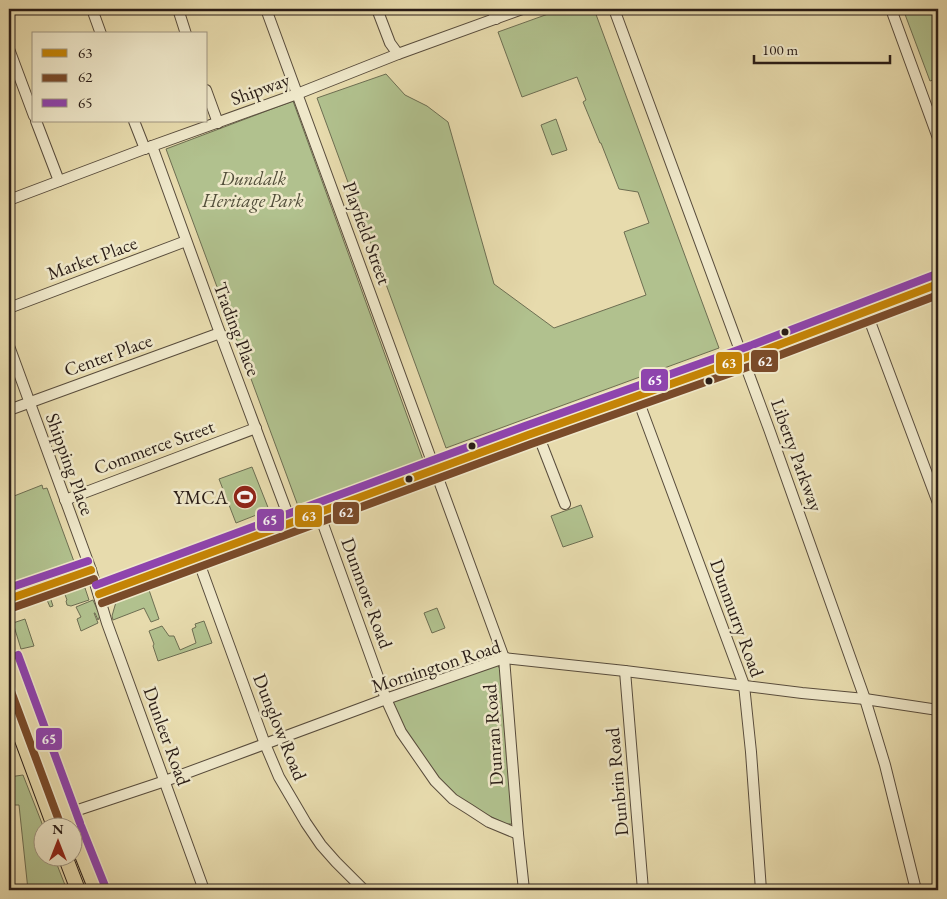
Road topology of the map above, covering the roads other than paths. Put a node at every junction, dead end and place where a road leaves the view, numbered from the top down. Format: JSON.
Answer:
{"nodes":[{"id":1,"x":92,"y":9,"type":"edge"},
{"id":2,"x":178,"y":9,"type":"edge"},
{"id":3,"x":266,"y":9,"type":"edge"},
{"id":4,"x":377,"y":9,"type":"edge"},
{"id":5,"x":522,"y":9,"type":"edge"},
{"id":6,"x":614,"y":9,"type":"edge"},
{"id":7,"x":891,"y":9,"type":"edge"},
{"id":8,"x":494,"y":14,"type":"edge"},
{"id":9,"x":100,"y":32,"type":"edge"},
{"id":10,"x":185,"y":32,"type":"edge"},
{"id":11,"x":9,"y":49,"type":"edge"},
{"id":12,"x":398,"y":54,"type":"junction"},
{"id":13,"x":297,"y":94,"type":"junction"},
{"id":14,"x":208,"y":95,"type":"edge"},
{"id":15,"x":32,"y":111,"type":"edge"},
{"id":16,"x":36,"y":122,"type":"edge"},
{"id":17,"x":135,"y":122,"type":"edge"},
{"id":18,"x":218,"y":122,"type":"junction"},
{"id":19,"x":938,"y":138,"type":"edge"},
{"id":20,"x":149,"y":147,"type":"junction"},
{"id":21,"x":58,"y":180,"type":"junction"},
{"id":22,"x":9,"y":200,"type":"edge"},
{"id":23,"x":186,"y":241,"type":"junction"},
{"id":24,"x":938,"y":284,"type":"edge"},
{"id":25,"x":9,"y":308,"type":"edge"},
{"id":26,"x":866,"y":311,"type":"junction"},
{"id":27,"x":220,"y":333,"type":"junction"},
{"id":28,"x":9,"y":346,"type":"edge"},
{"id":29,"x":743,"y":358,"type":"junction"},
{"id":30,"x":637,"y":397,"type":"junction"},
{"id":31,"x":29,"y":402,"type":"junction"},
{"id":32,"x":9,"y":410,"type":"edge"},
{"id":33,"x":256,"y":428,"type":"junction"},
{"id":34,"x":537,"y":432,"type":"junction"},
{"id":35,"x":436,"y":469,"type":"junction"},
{"id":36,"x":65,"y":500,"type":"junction"},
{"id":37,"x":938,"y":503,"type":"edge"},
{"id":38,"x":565,"y":504,"type":"dead end"},
{"id":39,"x":319,"y":513,"type":"junction"},
{"id":40,"x":291,"y":523,"type":"junction"},
{"id":41,"x":197,"y":557,"type":"junction"},
{"id":42,"x":91,"y":570,"type":"junction"},
{"id":43,"x":99,"y":594,"type":"junction"},
{"id":44,"x":9,"y":599,"type":"edge"},
{"id":45,"x":9,"y":658,"type":"edge"},
{"id":46,"x":504,"y":658,"type":"junction"},
{"id":47,"x":625,"y":670,"type":"junction"},
{"id":48,"x":744,"y":685,"type":"junction"},
{"id":49,"x":386,"y":699,"type":"junction"},
{"id":50,"x":865,"y":699,"type":"junction"},
{"id":51,"x":9,"y":705,"type":"edge"},
{"id":52,"x":938,"y":710,"type":"edge"},
{"id":53,"x":265,"y":744,"type":"junction"},
{"id":54,"x":165,"y":781,"type":"junction"},
{"id":55,"x":49,"y":816,"type":"edge"},
{"id":56,"x":68,"y":816,"type":"edge"},
{"id":57,"x":79,"y":816,"type":"edge"},
{"id":58,"x":518,"y":834,"type":"junction"},
{"id":59,"x":82,"y":855,"type":"edge"},
{"id":60,"x":69,"y":866,"type":"edge"},
{"id":61,"x":78,"y":890,"type":"edge"},
{"id":62,"x":96,"y":890,"type":"edge"},
{"id":63,"x":204,"y":890,"type":"edge"},
{"id":64,"x":364,"y":890,"type":"edge"},
{"id":65,"x":524,"y":890,"type":"edge"},
{"id":66,"x":643,"y":890,"type":"edge"},
{"id":67,"x":761,"y":890,"type":"edge"},
{"id":68,"x":916,"y":890,"type":"edge"}],
"edges":[{"from":1,"to":9,"type":"street"},
{"from":2,"to":10,"type":"street"},
{"from":3,"to":13,"type":"street","name":"Playfield Street"},
{"from":4,"to":12,"type":"street"},
{"from":5,"to":8,"type":"street","name":"Shipway"},
{"from":6,"to":29,"type":"street","name":"Liberty Parkway"},
{"from":7,"to":19,"type":"street"},
{"from":8,"to":12,"type":"street","name":"Shipway"},
{"from":11,"to":15,"type":"street"},
{"from":12,"to":13,"type":"street","name":"Shipway"},
{"from":13,"to":18,"type":"street","name":"Shipway"},
{"from":13,"to":35,"type":"street","name":"Playfield Street"},
{"from":14,"to":18,"type":"street"},
{"from":16,"to":21,"type":"street"},
{"from":17,"to":20,"type":"street","name":"Trading Place"},
{"from":18,"to":20,"type":"street","name":"Shipway"},
{"from":20,"to":21,"type":"street","name":"Shipway"},
{"from":20,"to":23,"type":"street","name":"Trading Place"},
{"from":21,"to":22,"type":"street","name":"Shipway"},
{"from":23,"to":25,"type":"street","name":"Market Place"},
{"from":23,"to":27,"type":"street","name":"Trading Place"},
{"from":24,"to":26,"type":"street"},
{"from":26,"to":29,"type":"street"},
{"from":26,"to":37,"type":"street"},
{"from":27,"to":31,"type":"street","name":"Center Place"},
{"from":27,"to":33,"type":"street","name":"Trading Place"},
{"from":28,"to":31,"type":"street","name":"Shipping Place"},
{"from":29,"to":30,"type":"street"},
{"from":29,"to":50,"type":"street","name":"Liberty Parkway"},
{"from":30,"to":34,"type":"street"},
{"from":30,"to":48,"type":"street","name":"Dunmurry Road"},
{"from":31,"to":32,"type":"street","name":"Center Place"},
{"from":31,"to":36,"type":"street","name":"Shipping Place"},
{"from":33,"to":36,"type":"street","name":"Commerce Street"},
{"from":33,"to":40,"type":"street","name":"Trading Place"},
{"from":34,"to":35,"type":"street"},
{"from":34,"to":38,"type":"street"},
{"from":35,"to":39,"type":"street"},
{"from":35,"to":46,"type":"street","name":"Dunran Road"},
{"from":36,"to":42,"type":"street","name":"Shipping Place"},
{"from":39,"to":40,"type":"street"},
{"from":39,"to":49,"type":"street","name":"Dunmore Road"},
{"from":40,"to":41,"type":"street"},
{"from":41,"to":43,"type":"street"},
{"from":41,"to":53,"type":"street","name":"Dunglow Road"},
{"from":42,"to":43,"type":"street","name":"Shipping Place"},
{"from":42,"to":44,"type":"street"},
{"from":43,"to":54,"type":"street","name":"Dunleer Road"},
{"from":45,"to":56,"type":"main road"},
{"from":46,"to":47,"type":"street","name":"Mornington Road"},
{"from":46,"to":49,"type":"street","name":"Mornington Road"},
{"from":46,"to":58,"type":"street","name":"Dunran Road"},
{"from":47,"to":48,"type":"street","name":"Mornington Road"},
{"from":47,"to":66,"type":"street","name":"Dunbrin Road"},
{"from":48,"to":50,"type":"street","name":"Mornington Road"},
{"from":48,"to":67,"type":"street","name":"Dunmurry Road"},
{"from":49,"to":53,"type":"street","name":"Mornington Road"},
{"from":49,"to":58,"type":"street","name":"Dunmore Road"},
{"from":50,"to":52,"type":"street","name":"Mornington Road"},
{"from":50,"to":68,"type":"street","name":"Liberty Parkway"},
{"from":51,"to":55,"type":"main road"},
{"from":53,"to":54,"type":"street","name":"Mornington Road"},
{"from":53,"to":64,"type":"street","name":"Dunglow Road"},
{"from":54,"to":57,"type":"street","name":"Mornington Road"},
{"from":54,"to":63,"type":"street","name":"Dunleer Road"},
{"from":58,"to":65,"type":"street","name":"Dunran Road"},
{"from":59,"to":62,"type":"main road"},
{"from":60,"to":61,"type":"main road"}]}
